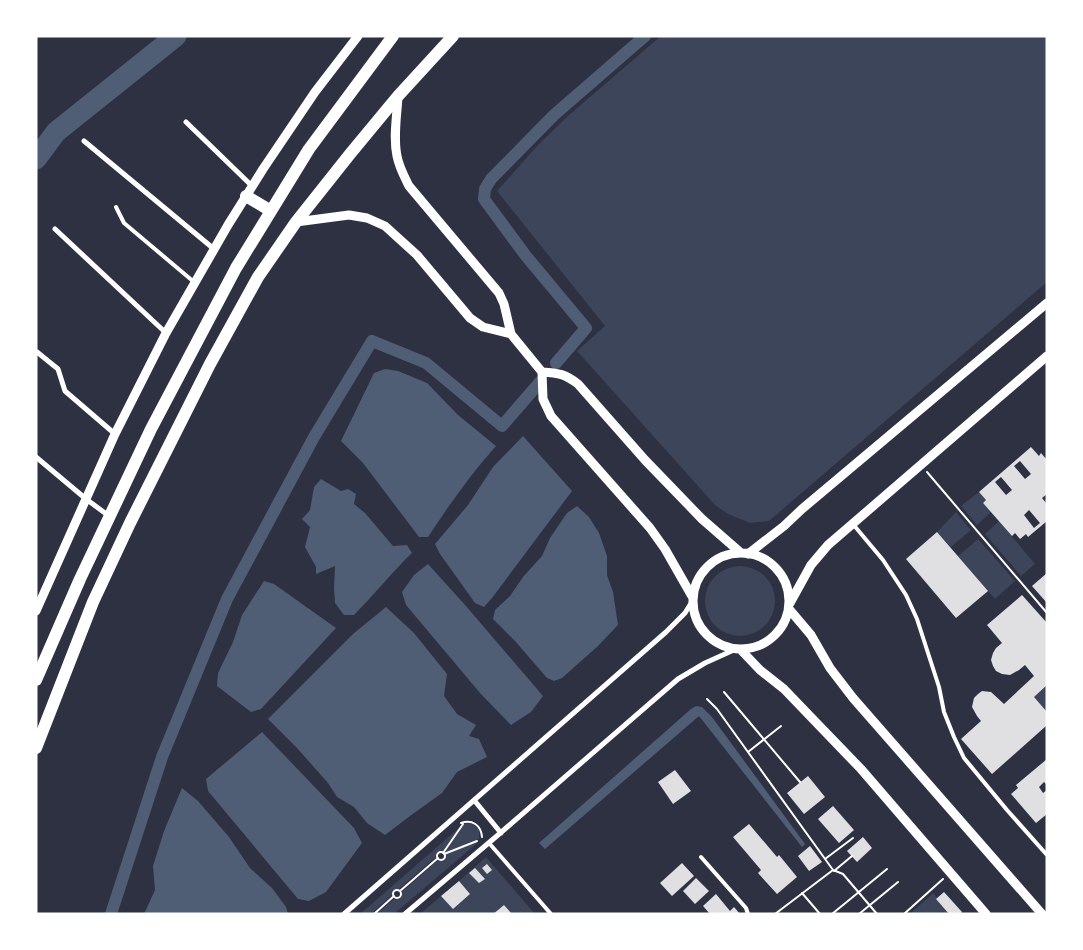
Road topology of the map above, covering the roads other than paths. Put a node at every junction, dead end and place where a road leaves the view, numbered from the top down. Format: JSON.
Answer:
{"nodes":[{"id":1,"x":358,"y":36,"type":"edge"},
{"id":2,"x":393,"y":36,"type":"edge"},
{"id":3,"x":453,"y":36,"type":"edge"},
{"id":4,"x":398,"y":96,"type":"junction"},
{"id":5,"x":186,"y":122,"type":"dead end"},
{"id":6,"x":84,"y":141,"type":"dead end"},
{"id":7,"x":249,"y":191,"type":"junction"},
{"id":8,"x":116,"y":207,"type":"dead end"},
{"id":9,"x":271,"y":210,"type":"junction"},
{"id":10,"x":296,"y":222,"type":"junction"},
{"id":11,"x":55,"y":229,"type":"dead end"},
{"id":12,"x":214,"y":250,"type":"junction"},
{"id":13,"x":194,"y":282,"type":"junction"},
{"id":14,"x":1047,"y":303,"type":"edge"},
{"id":15,"x":166,"y":332,"type":"junction"},
{"id":16,"x":511,"y":334,"type":"junction"},
{"id":17,"x":37,"y":352,"type":"edge"},
{"id":18,"x":1047,"y":356,"type":"edge"},
{"id":19,"x":542,"y":372,"type":"junction"},
{"id":20,"x":115,"y":434,"type":"junction"},
{"id":21,"x":36,"y":456,"type":"edge"},
{"id":22,"x":86,"y":499,"type":"junction"},
{"id":23,"x":109,"y":516,"type":"junction"},
{"id":24,"x":852,"y":523,"type":"junction"},
{"id":25,"x":744,"y":553,"type":"junction"},
{"id":26,"x":693,"y":599,"type":"junction"},
{"id":27,"x":789,"y":606,"type":"junction"},
{"id":28,"x":36,"y":611,"type":"edge"},
{"id":29,"x":738,"y":649,"type":"junction"},
{"id":30,"x":36,"y":680,"type":"edge"},
{"id":31,"x":36,"y":748,"type":"edge"},
{"id":32,"x":474,"y":800,"type":"junction"},
{"id":33,"x":502,"y":833,"type":"junction"},
{"id":34,"x":489,"y":843,"type":"junction"},
{"id":35,"x":1047,"y":855,"type":"edge"},
{"id":36,"x":701,"y":857,"type":"dead end"},
{"id":37,"x":344,"y":914,"type":"edge"},
{"id":38,"x":405,"y":914,"type":"edge"},
{"id":39,"x":551,"y":914,"type":"edge"},
{"id":40,"x":748,"y":914,"type":"edge"},
{"id":41,"x":986,"y":914,"type":"edge"},
{"id":42,"x":1042,"y":914,"type":"edge"}],
"edges":[{"from":1,"to":7,"type":"street"},
{"from":2,"to":9,"type":"highway"},
{"from":3,"to":4,"type":"highway"},
{"from":4,"to":10,"type":"highway"},
{"from":4,"to":16,"type":"street"},
{"from":5,"to":7,"type":"street"},
{"from":6,"to":12,"type":"street"},
{"from":7,"to":9,"type":"highway"},
{"from":7,"to":12,"type":"street"},
{"from":8,"to":13,"type":"lane"},
{"from":9,"to":23,"type":"highway"},
{"from":10,"to":16,"type":"street"},
{"from":10,"to":31,"type":"highway"},
{"from":11,"to":15,"type":"street"},
{"from":12,"to":13,"type":"street"},
{"from":13,"to":15,"type":"street"},
{"from":14,"to":25,"type":"street"},
{"from":15,"to":20,"type":"street"},
{"from":16,"to":19,"type":"street"},
{"from":17,"to":20,"type":"street"},
{"from":18,"to":24,"type":"street"},
{"from":19,"to":25,"type":"street"},
{"from":19,"to":26,"type":"street"},
{"from":20,"to":22,"type":"street"},
{"from":21,"to":22,"type":"street"},
{"from":22,"to":23,"type":"street"},
{"from":22,"to":28,"type":"street"},
{"from":23,"to":30,"type":"highway"},
{"from":24,"to":27,"type":"street"},
{"from":24,"to":35,"type":"lane"},
{"from":25,"to":26,"type":"street"},
{"from":25,"to":27,"type":"street"},
{"from":26,"to":29,"type":"street"},
{"from":26,"to":32,"type":"street"},
{"from":27,"to":29,"type":"street"},
{"from":27,"to":42,"type":"street"},
{"from":29,"to":33,"type":"street"},
{"from":29,"to":41,"type":"street"},
{"from":32,"to":33,"type":"street"},
{"from":32,"to":37,"type":"street"},
{"from":33,"to":34,"type":"street"},
{"from":34,"to":38,"type":"street"},
{"from":34,"to":39,"type":"lane"},
{"from":36,"to":40,"type":"lane"}]}
